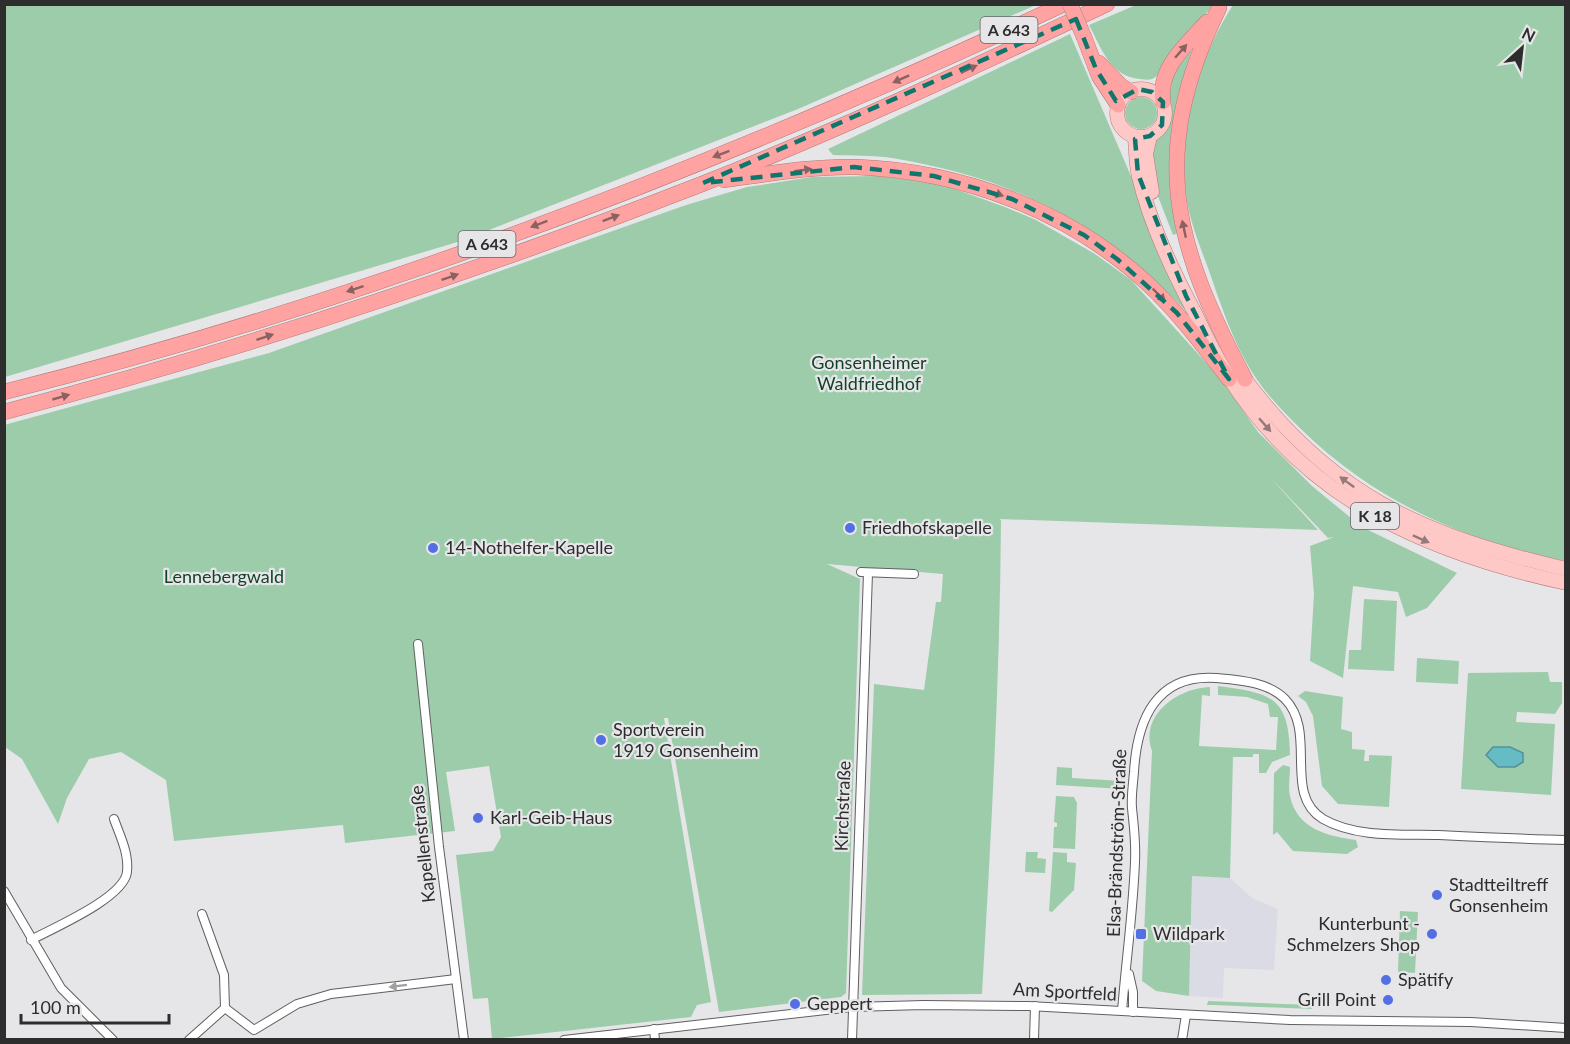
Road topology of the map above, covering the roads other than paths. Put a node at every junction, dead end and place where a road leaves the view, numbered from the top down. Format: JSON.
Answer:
{"nodes":[{"id":1,"x":1064,"y":4,"type":"edge"},
{"id":2,"x":1070,"y":4,"type":"edge"},
{"id":3,"x":1107,"y":4,"type":"edge"},
{"id":4,"x":1220,"y":6,"type":"edge"},
{"id":5,"x":1084,"y":37,"type":"junction"},
{"id":6,"x":1131,"y":92,"type":"junction"},
{"id":7,"x":1163,"y":102,"type":"junction"},
{"id":8,"x":1118,"y":105,"type":"junction"},
{"id":9,"x":1150,"y":136,"type":"junction"},
{"id":10,"x":1135,"y":137,"type":"junction"},
{"id":11,"x":703,"y":183,"type":"junction"},
{"id":12,"x":1229,"y":379,"type":"junction"},
{"id":13,"x":1245,"y":380,"type":"junction"},
{"id":14,"x":4,"y":392,"type":"edge"},
{"id":15,"x":4,"y":412,"type":"edge"},
{"id":16,"x":1566,"y":569,"type":"edge"},
{"id":17,"x":914,"y":574,"type":"dead end"},
{"id":18,"x":1566,"y":583,"type":"edge"},
{"id":19,"x":418,"y":644,"type":"dead end"},
{"id":20,"x":114,"y":819,"type":"dead end"},
{"id":21,"x":1566,"y":840,"type":"edge"},
{"id":22,"x":4,"y":891,"type":"edge"},
{"id":23,"x":202,"y":914,"type":"dead end"},
{"id":24,"x":31,"y":940,"type":"junction"},
{"id":25,"x":1128,"y":969,"type":"junction"},
{"id":26,"x":456,"y":979,"type":"junction"},
{"id":27,"x":1035,"y":1006,"type":"junction"},
{"id":28,"x":852,"y":1007,"type":"junction"},
{"id":29,"x":225,"y":1008,"type":"junction"},
{"id":30,"x":1122,"y":1011,"type":"junction"},
{"id":31,"x":1133,"y":1012,"type":"junction"},
{"id":32,"x":1186,"y":1015,"type":"junction"},
{"id":33,"x":1566,"y":1028,"type":"edge"},
{"id":34,"x":654,"y":1029,"type":"junction"},
{"id":35,"x":254,"y":1030,"type":"junction"},
{"id":36,"x":102,"y":1036,"type":"edge"},
{"id":37,"x":113,"y":1040,"type":"edge"},
{"id":38,"x":189,"y":1040,"type":"edge"},
{"id":39,"x":253,"y":1040,"type":"edge"},
{"id":40,"x":464,"y":1040,"type":"edge"},
{"id":41,"x":564,"y":1040,"type":"edge"},
{"id":42,"x":655,"y":1040,"type":"edge"},
{"id":43,"x":852,"y":1040,"type":"edge"},
{"id":44,"x":1034,"y":1040,"type":"edge"},
{"id":45,"x":1182,"y":1040,"type":"edge"}],
"edges":[{"from":1,"to":14,"type":"highway","number":"A 643","one_way":true},
{"from":2,"to":5,"type":"highway","bridge":true},
{"from":11,"to":3,"type":"highway","number":"A 643","one_way":true},
{"from":7,"to":4,"type":"highway","one_way":true},
{"from":13,"to":4,"type":"highway","one_way":true},
{"from":5,"to":6,"type":"highway"},
{"from":5,"to":8,"type":"highway"},
{"from":6,"to":7,"type":"main road"},
{"from":6,"to":8,"type":"main road"},
{"from":7,"to":9,"type":"main road"},
{"from":8,"to":10,"type":"main road"},
{"from":9,"to":10,"type":"main road"},
{"from":9,"to":13,"type":"main road"},
{"from":10,"to":12,"type":"main road"},
{"from":11,"to":12,"type":"highway","one_way":true},
{"from":15,"to":11,"type":"highway","number":"A 643","one_way":true},
{"from":12,"to":18,"type":"main road","number":"K 18","one_way":true},
{"from":16,"to":13,"type":"main road","number":"K 18","one_way":true},
{"from":17,"to":28,"type":"street","name":"Kirchstraße"},
{"from":19,"to":26,"type":"street","name":"Kapellenstraße"},
{"from":20,"to":24,"type":"street"},
{"from":21,"to":25,"type":"street","name":"Elsa-Brändström-Straße"},
{"from":22,"to":24,"type":"street"},
{"from":23,"to":29,"type":"street"},
{"from":24,"to":36,"type":"street"},
{"from":25,"to":30,"type":"street","name":"Elsa-Brändström-Straße"},
{"from":25,"to":31,"type":"street","name":"Elsa-Brändström-Straße"},
{"from":26,"to":35,"type":"street","one_way":true},
{"from":26,"to":40,"type":"street","name":"Kapellenstraße"},
{"from":27,"to":28,"type":"street","name":"Am Sportfeld"},
{"from":27,"to":30,"type":"street","name":"Am Sportfeld"},
{"from":27,"to":44,"type":"street"},
{"from":28,"to":34,"type":"street","name":"Am Sportfeld"},
{"from":28,"to":43,"type":"street","name":"Kirchstraße"},
{"from":29,"to":35,"type":"street"},
{"from":29,"to":38,"type":"street"},
{"from":30,"to":31,"type":"street","name":"Am Sportfeld"},
{"from":31,"to":32,"type":"street","name":"Am Sportfeld"},
{"from":32,"to":33,"type":"street","name":"Am Sportfeld"},
{"from":32,"to":45,"type":"street"},
{"from":34,"to":41,"type":"street","name":"Am Sportfeld"},
{"from":34,"to":42,"type":"street"},
{"from":35,"to":39,"type":"street"},
{"from":36,"to":37,"type":"street"}]}
